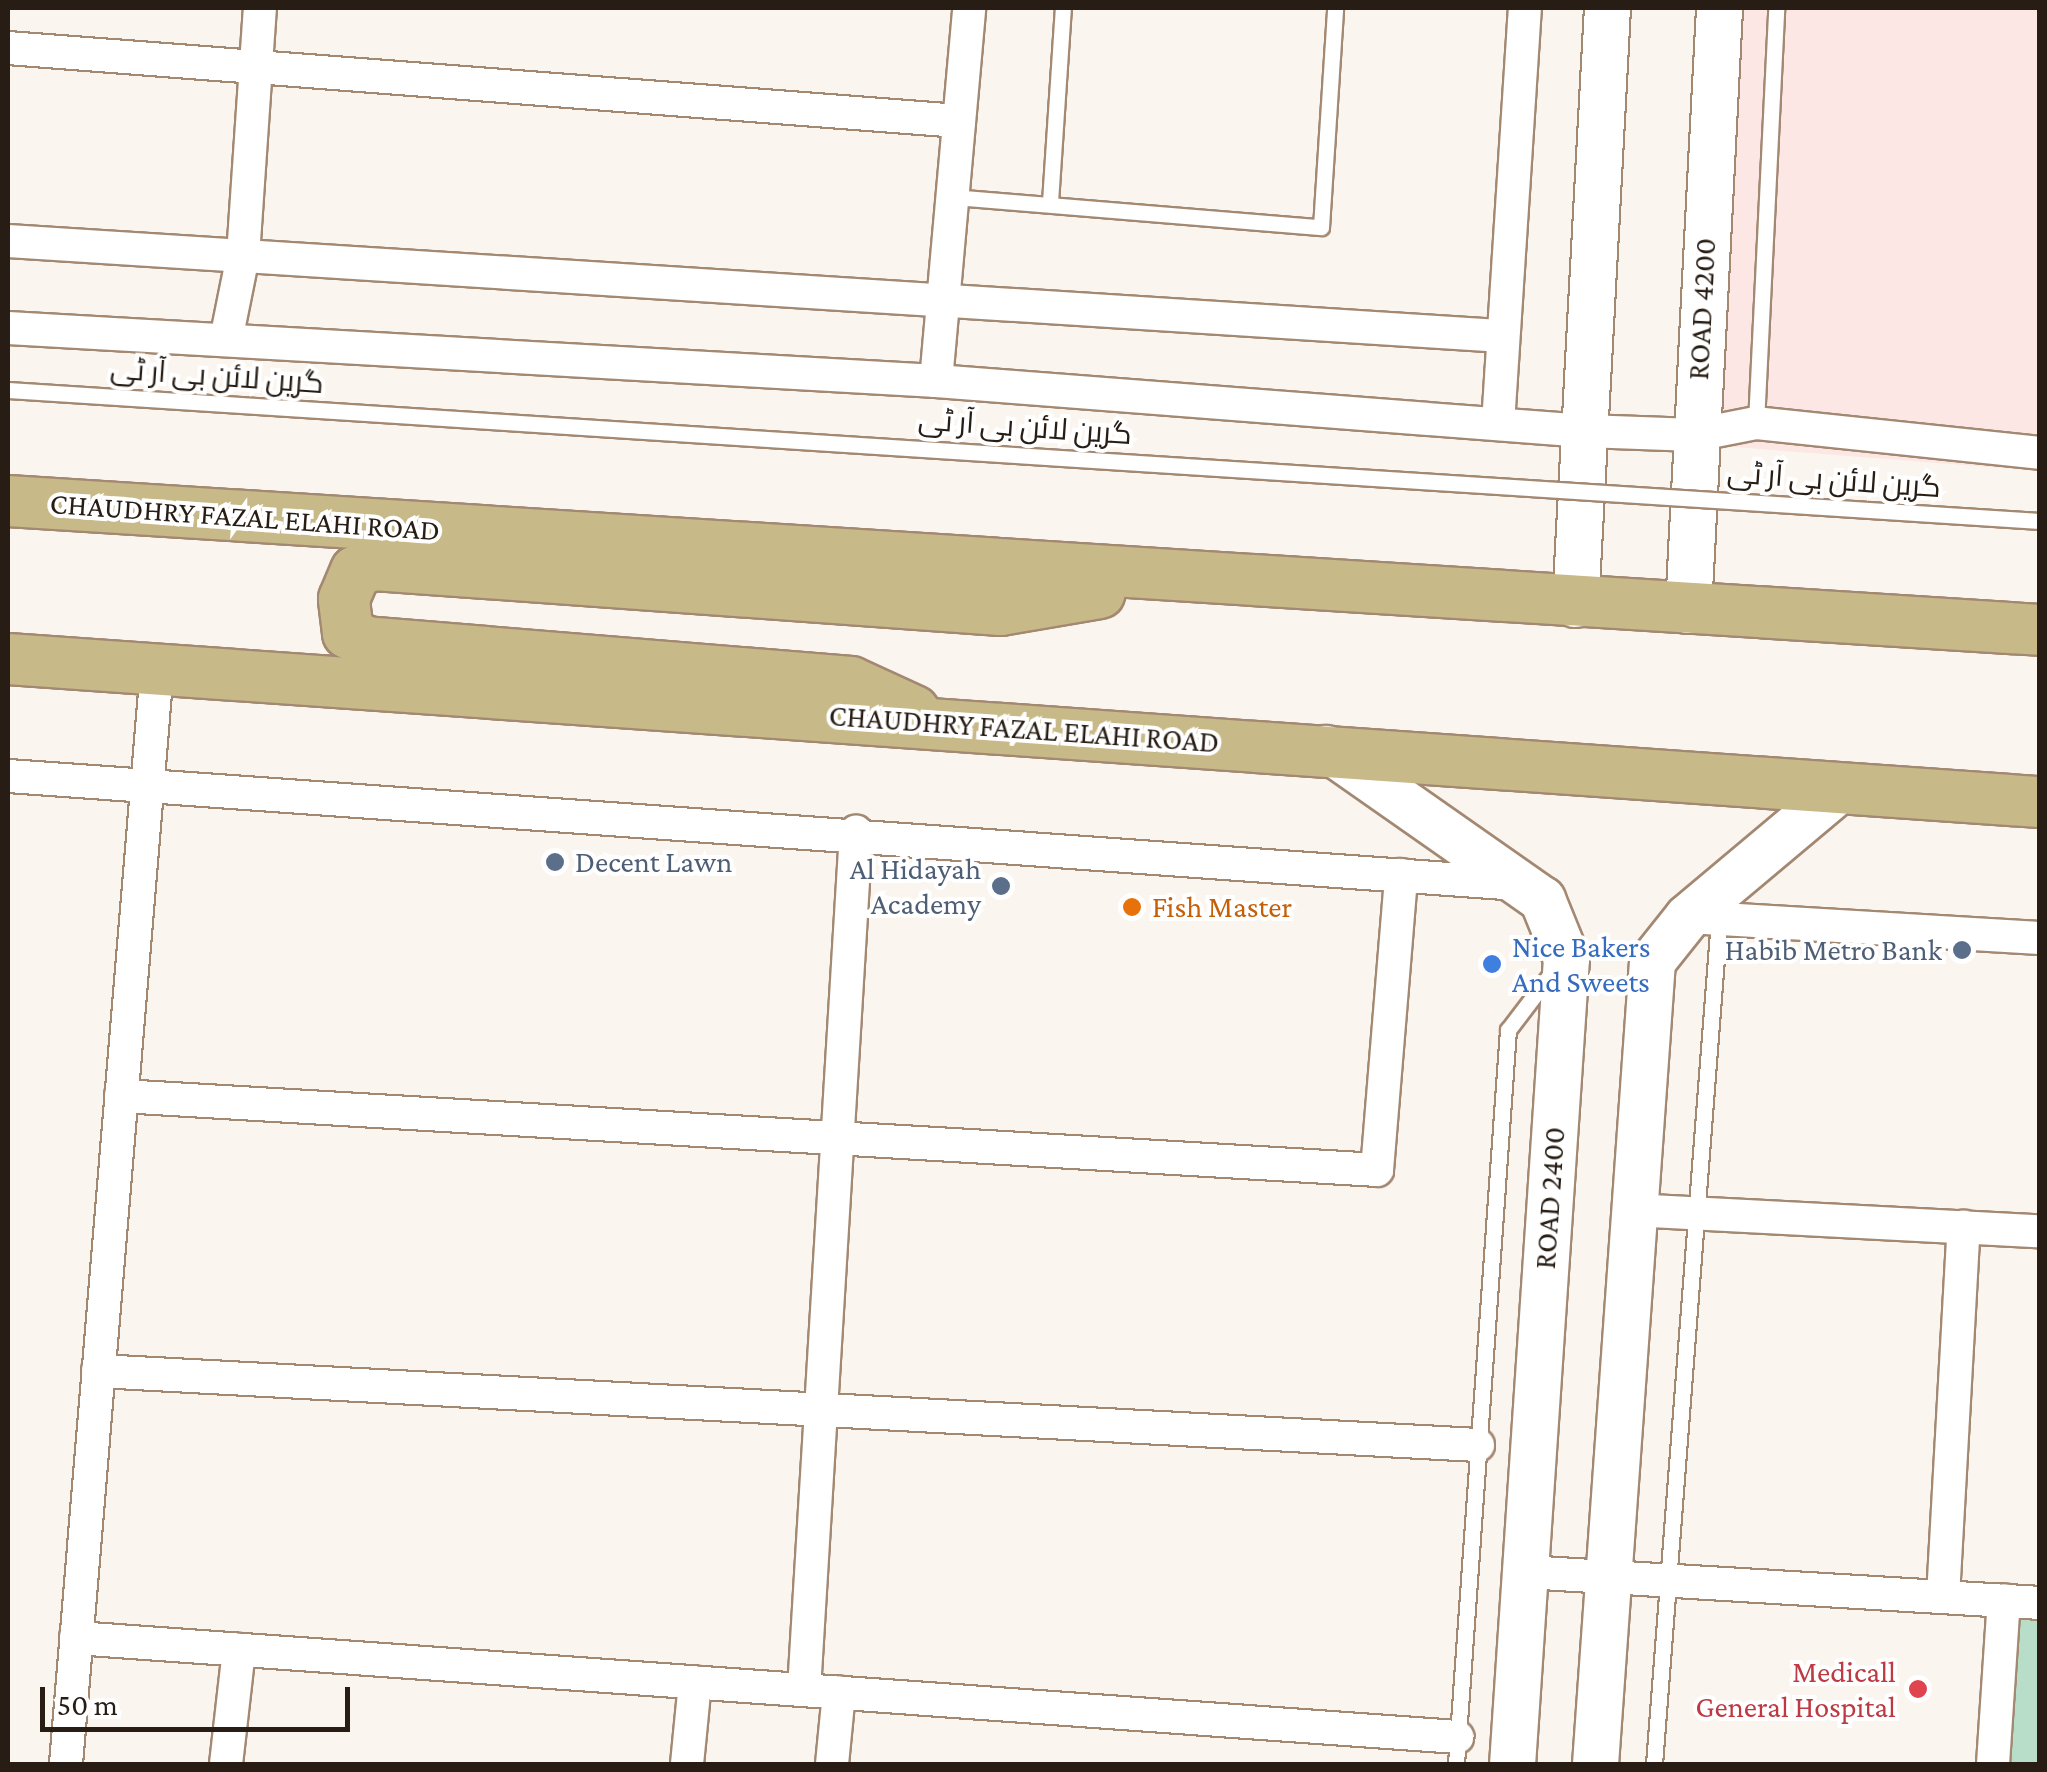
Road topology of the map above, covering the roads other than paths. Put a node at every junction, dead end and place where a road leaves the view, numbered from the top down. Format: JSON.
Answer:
{"nodes":[{"id":1,"x":260,"y":8,"type":"edge"},
{"id":2,"x":969,"y":8,"type":"edge"},
{"id":3,"x":1063,"y":8,"type":"edge"},
{"id":4,"x":1335,"y":8,"type":"edge"},
{"id":5,"x":1525,"y":8,"type":"edge"},
{"id":6,"x":1607,"y":8,"type":"edge"},
{"id":7,"x":1719,"y":8,"type":"edge"},
{"id":8,"x":1776,"y":8,"type":"edge"},
{"id":9,"x":8,"y":48,"type":"edge"},
{"id":10,"x":256,"y":68,"type":"junction"},
{"id":11,"x":960,"y":121,"type":"junction"},
{"id":12,"x":953,"y":197,"type":"junction"},
{"id":13,"x":1050,"y":202,"type":"junction"},
{"id":14,"x":8,"y":241,"type":"edge"},
{"id":15,"x":243,"y":256,"type":"junction"},
{"id":16,"x":944,"y":300,"type":"junction"},
{"id":17,"x":8,"y":328,"type":"edge"},
{"id":18,"x":1503,"y":336,"type":"junction"},
{"id":19,"x":226,"y":340,"type":"junction"},
{"id":20,"x":936,"y":381,"type":"junction"},
{"id":21,"x":8,"y":390,"type":"edge"},
{"id":22,"x":1498,"y":424,"type":"junction"},
{"id":23,"x":1756,"y":424,"type":"junction"},
{"id":24,"x":1585,"y":431,"type":"junction"},
{"id":25,"x":1695,"y":435,"type":"junction"},
{"id":26,"x":2040,"y":453,"type":"edge"},
{"id":27,"x":8,"y":501,"type":"edge"},
{"id":28,"x":2040,"y":520,"type":"edge"},
{"id":29,"x":1184,"y":579,"type":"junction"},
{"id":30,"x":1574,"y":604,"type":"junction"},
{"id":31,"x":1688,"y":610,"type":"junction"},
{"id":32,"x":2040,"y":630,"type":"edge"},
{"id":33,"x":8,"y":659,"type":"edge"},
{"id":34,"x":157,"y":669,"type":"junction"},
{"id":35,"x":944,"y":724,"type":"junction"},
{"id":36,"x":1326,"y":748,"type":"junction"},
{"id":37,"x":8,"y":776,"type":"edge"},
{"id":38,"x":148,"y":785,"type":"junction"},
{"id":39,"x":1841,"y":788,"type":"junction"},
{"id":40,"x":2040,"y":802,"type":"edge"},
{"id":41,"x":856,"y":832,"type":"junction"},
{"id":42,"x":1401,"y":874,"type":"junction"},
{"id":43,"x":1524,"y":884,"type":"junction"},
{"id":44,"x":1703,"y":918,"type":"junction"},
{"id":45,"x":2040,"y":938,"type":"edge"},
{"id":46,"x":1566,"y":958,"type":"junction"},
{"id":47,"x":121,"y":1096,"type":"junction"},
{"id":48,"x":838,"y":1138,"type":"junction"},
{"id":49,"x":1632,"y":1210,"type":"junction"},
{"id":50,"x":1692,"y":1212,"type":"junction"},
{"id":51,"x":1964,"y":1227,"type":"junction"},
{"id":52,"x":2040,"y":1231,"type":"edge"},
{"id":53,"x":98,"y":1371,"type":"junction"},
{"id":54,"x":821,"y":1410,"type":"junction"},
{"id":55,"x":1478,"y":1445,"type":"junction"},
{"id":56,"x":1525,"y":1572,"type":"junction"},
{"id":57,"x":1608,"y":1578,"type":"junction"},
{"id":58,"x":1667,"y":1581,"type":"junction"},
{"id":59,"x":1943,"y":1596,"type":"junction"},
{"id":60,"x":2004,"y":1600,"type":"junction"},
{"id":61,"x":2040,"y":1602,"type":"edge"},
{"id":62,"x":76,"y":1638,"type":"junction"},
{"id":63,"x":239,"y":1650,"type":"junction"},
{"id":64,"x":695,"y":1682,"type":"junction"},
{"id":65,"x":804,"y":1690,"type":"junction"},
{"id":66,"x":839,"y":1692,"type":"junction"},
{"id":67,"x":1456,"y":1751,"type":"edge"},
{"id":68,"x":66,"y":1764,"type":"edge"},
{"id":69,"x":226,"y":1764,"type":"edge"},
{"id":70,"x":687,"y":1764,"type":"edge"},
{"id":71,"x":832,"y":1764,"type":"edge"},
{"id":72,"x":1512,"y":1764,"type":"edge"},
{"id":73,"x":1596,"y":1764,"type":"edge"},
{"id":74,"x":1654,"y":1764,"type":"edge"},
{"id":75,"x":1993,"y":1764,"type":"edge"}],
"edges":[{"from":1,"to":10,"type":"street"},
{"from":2,"to":11,"type":"street"},
{"from":3,"to":13,"type":"lane"},
{"from":4,"to":13,"type":"lane"},
{"from":5,"to":18,"type":"street"},
{"from":6,"to":24,"type":"main road"},
{"from":7,"to":25,"type":"main road","name":"ROAD 4200"},
{"from":8,"to":23,"type":"lane"},
{"from":9,"to":10,"type":"street"},
{"from":10,"to":11,"type":"street"},
{"from":10,"to":15,"type":"street"},
{"from":11,"to":12,"type":"street"},
{"from":12,"to":13,"type":"lane"},
{"from":12,"to":16,"type":"street"},
{"from":14,"to":15,"type":"street"},
{"from":15,"to":16,"type":"street"},
{"from":15,"to":19,"type":"street"},
{"from":16,"to":18,"type":"street"},
{"from":16,"to":20,"type":"street"},
{"from":17,"to":19,"type":"street"},
{"from":18,"to":22,"type":"street"},
{"from":19,"to":20,"type":"street"},
{"from":20,"to":22,"type":"street"},
{"from":21,"to":28,"type":"lane","name":"گرین لائن بی آر ٹی","bridge":true},
{"from":22,"to":24,"type":"street"},
{"from":23,"to":25,"type":"street"},
{"from":23,"to":26,"type":"street"},
{"from":24,"to":25,"type":"street"},
{"from":24,"to":30,"type":"main road"},
{"from":25,"to":31,"type":"main road","name":"ROAD 4200"},
{"from":27,"to":29,"type":"main road","name":"CHAUDHRY FAZAL ELAHI ROAD"},
{"from":29,"to":30,"type":"main road","name":"CHAUDHRY FAZAL ELAHI ROAD"},
{"from":29,"to":35,"type":"main road"},
{"from":30,"to":31,"type":"main road","name":"CHAUDHRY FAZAL ELAHI ROAD"},
{"from":31,"to":32,"type":"main road","name":"CHAUDHRY FAZAL ELAHI ROAD"},
{"from":33,"to":34,"type":"main road","name":"CHAUDHRY FAZAL ELAHI ROAD"},
{"from":34,"to":35,"type":"main road","name":"CHAUDHRY FAZAL ELAHI ROAD"},
{"from":34,"to":38,"type":"street"},
{"from":35,"to":36,"type":"main road","name":"CHAUDHRY FAZAL ELAHI ROAD"},
{"from":36,"to":39,"type":"main road","name":"CHAUDHRY FAZAL ELAHI ROAD"},
{"from":36,"to":43,"type":"main road","name":"ROAD 2400"},
{"from":37,"to":38,"type":"street"},
{"from":38,"to":41,"type":"street"},
{"from":38,"to":47,"type":"street"},
{"from":39,"to":40,"type":"main road","name":"CHAUDHRY FAZAL ELAHI ROAD"},
{"from":39,"to":44,"type":"main road"},
{"from":41,"to":42,"type":"street"},
{"from":41,"to":48,"type":"street"},
{"from":42,"to":43,"type":"street"},
{"from":42,"to":48,"type":"street"},
{"from":43,"to":46,"type":"main road","name":"ROAD 2400"},
{"from":44,"to":45,"type":"street"},
{"from":44,"to":49,"type":"main road"},
{"from":44,"to":50,"type":"lane"},
{"from":46,"to":55,"type":"lane"},
{"from":46,"to":56,"type":"main road","name":"ROAD 2400"},
{"from":47,"to":48,"type":"street"},
{"from":47,"to":53,"type":"street"},
{"from":48,"to":54,"type":"street"},
{"from":49,"to":50,"type":"street"},
{"from":49,"to":57,"type":"main road"},
{"from":50,"to":51,"type":"street"},
{"from":50,"to":58,"type":"lane"},
{"from":51,"to":52,"type":"street"},
{"from":51,"to":59,"type":"street"},
{"from":53,"to":54,"type":"street"},
{"from":53,"to":62,"type":"street"},
{"from":54,"to":55,"type":"street"},
{"from":54,"to":65,"type":"street"},
{"from":55,"to":67,"type":"lane"},
{"from":56,"to":57,"type":"street"},
{"from":56,"to":72,"type":"main road","name":"ROAD 2400"},
{"from":57,"to":58,"type":"street"},
{"from":57,"to":73,"type":"main road"},
{"from":58,"to":59,"type":"street"},
{"from":58,"to":74,"type":"lane"},
{"from":59,"to":60,"type":"street"},
{"from":60,"to":61,"type":"street"},
{"from":60,"to":75,"type":"street"},
{"from":62,"to":63,"type":"street"},
{"from":62,"to":68,"type":"street"},
{"from":63,"to":64,"type":"street"},
{"from":63,"to":69,"type":"street"},
{"from":64,"to":65,"type":"street"},
{"from":64,"to":70,"type":"street"},
{"from":65,"to":66,"type":"street"},
{"from":66,"to":67,"type":"street"},
{"from":66,"to":71,"type":"street"}]}
